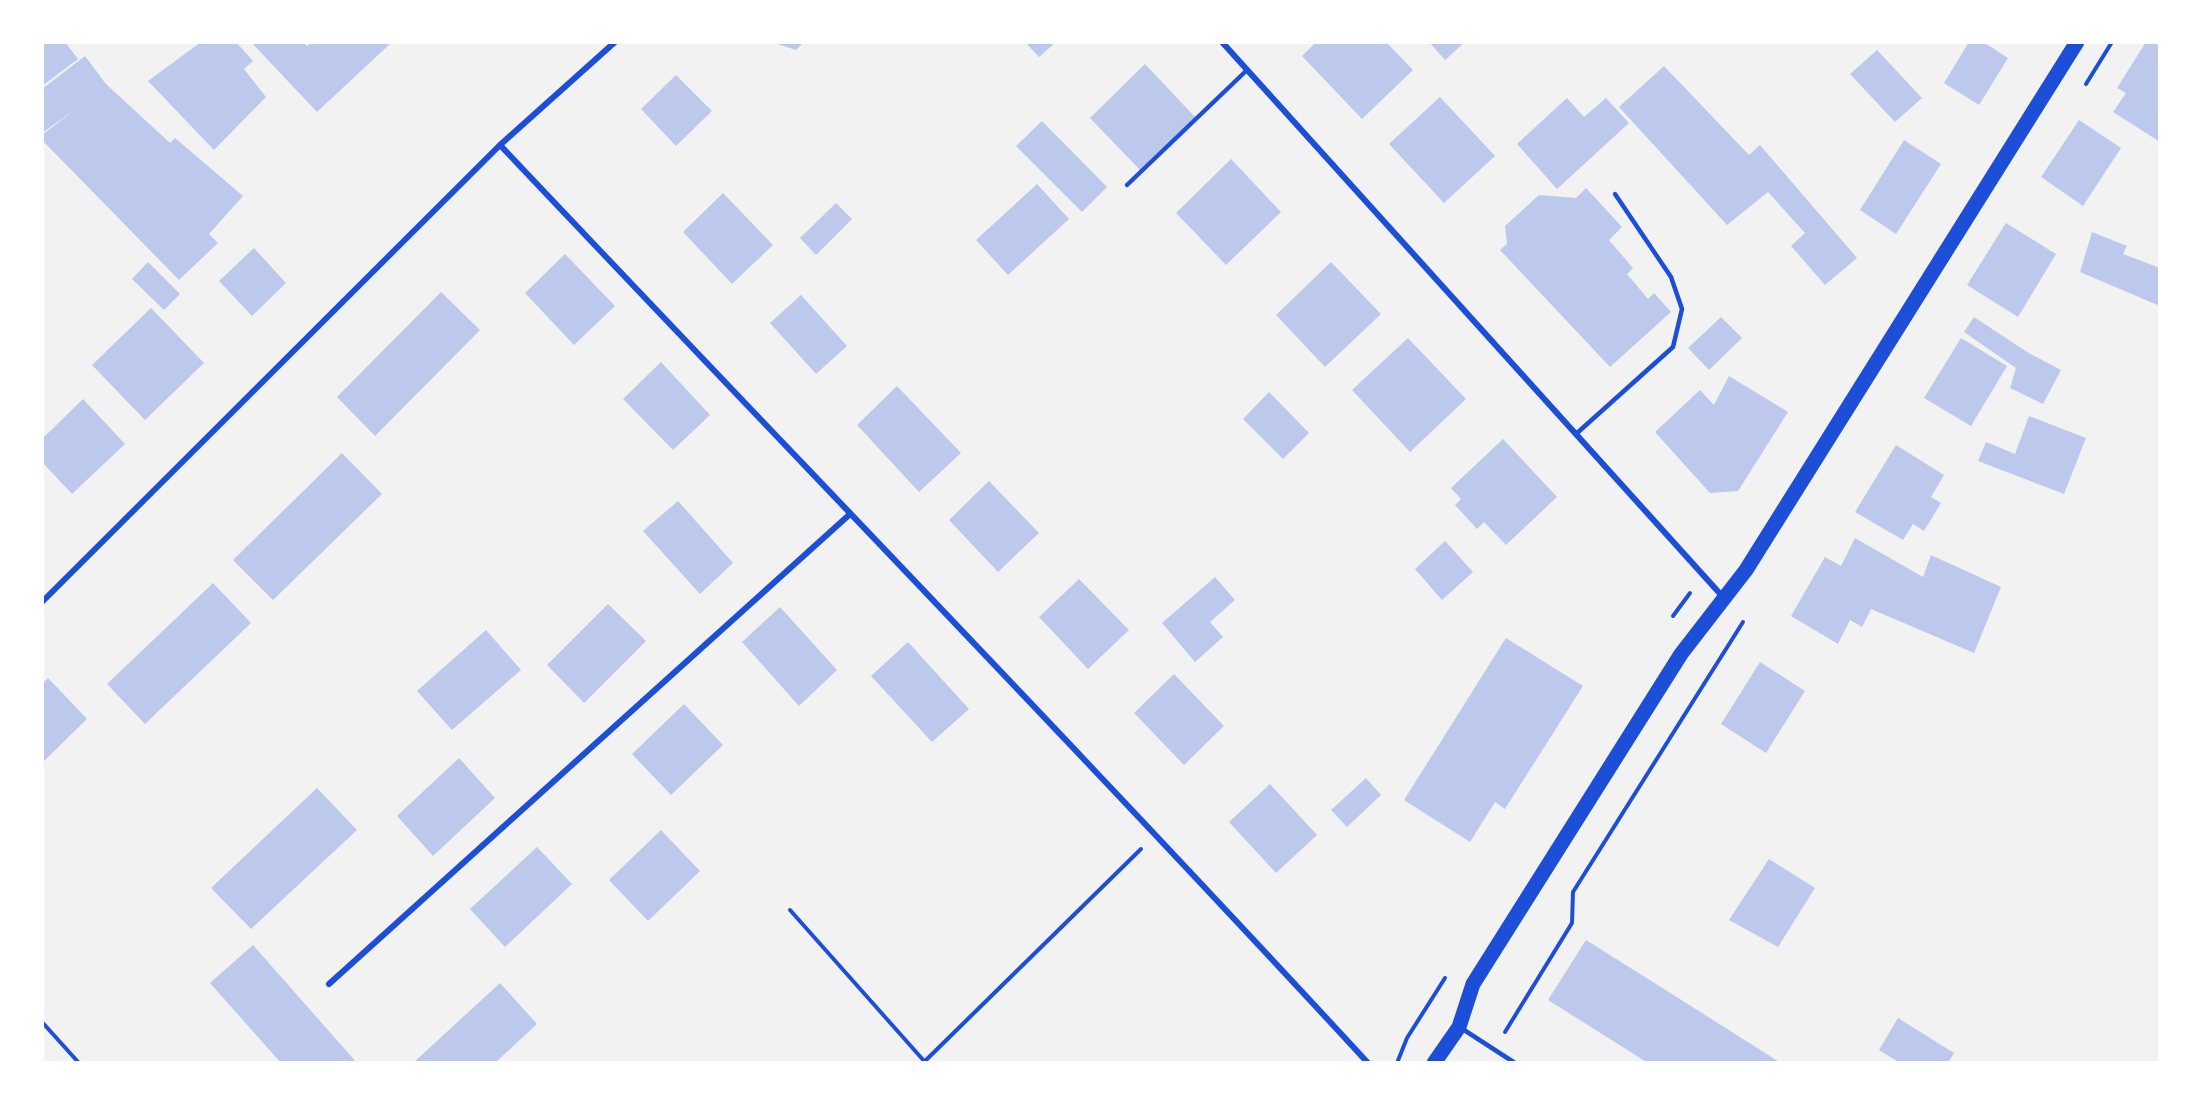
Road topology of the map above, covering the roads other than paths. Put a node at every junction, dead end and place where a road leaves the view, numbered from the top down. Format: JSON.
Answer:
{"nodes":[{"id":1,"x":615,"y":42,"type":"edge"},
{"id":2,"x":1222,"y":42,"type":"edge"},
{"id":3,"x":2077,"y":42,"type":"edge"},
{"id":4,"x":1247,"y":70,"type":"junction"},
{"id":5,"x":500,"y":145,"type":"junction"},
{"id":6,"x":1127,"y":185,"type":"dead end"},
{"id":7,"x":1615,"y":194,"type":"dead end"},
{"id":8,"x":1576,"y":434,"type":"junction"},
{"id":9,"x":849,"y":515,"type":"junction"},
{"id":10,"x":1724,"y":597,"type":"junction"},
{"id":11,"x":42,"y":602,"type":"edge"},
{"id":12,"x":329,"y":984,"type":"dead end"},
{"id":13,"x":1459,"y":1026,"type":"junction"},
{"id":14,"x":1368,"y":1063,"type":"edge"},
{"id":15,"x":1434,"y":1063,"type":"edge"},
{"id":16,"x":1515,"y":1063,"type":"edge"}],
"edges":[{"from":1,"to":5,"type":"street"},
{"from":2,"to":4,"type":"street"},
{"from":3,"to":10,"type":"main road"},
{"from":4,"to":6,"type":"lane"},
{"from":4,"to":8,"type":"street"},
{"from":5,"to":9,"type":"street"},
{"from":5,"to":11,"type":"street"},
{"from":7,"to":8,"type":"lane"},
{"from":8,"to":10,"type":"street"},
{"from":9,"to":12,"type":"street"},
{"from":9,"to":14,"type":"street"},
{"from":10,"to":13,"type":"main road"},
{"from":13,"to":15,"type":"main road"},
{"from":13,"to":16,"type":"lane"}]}
